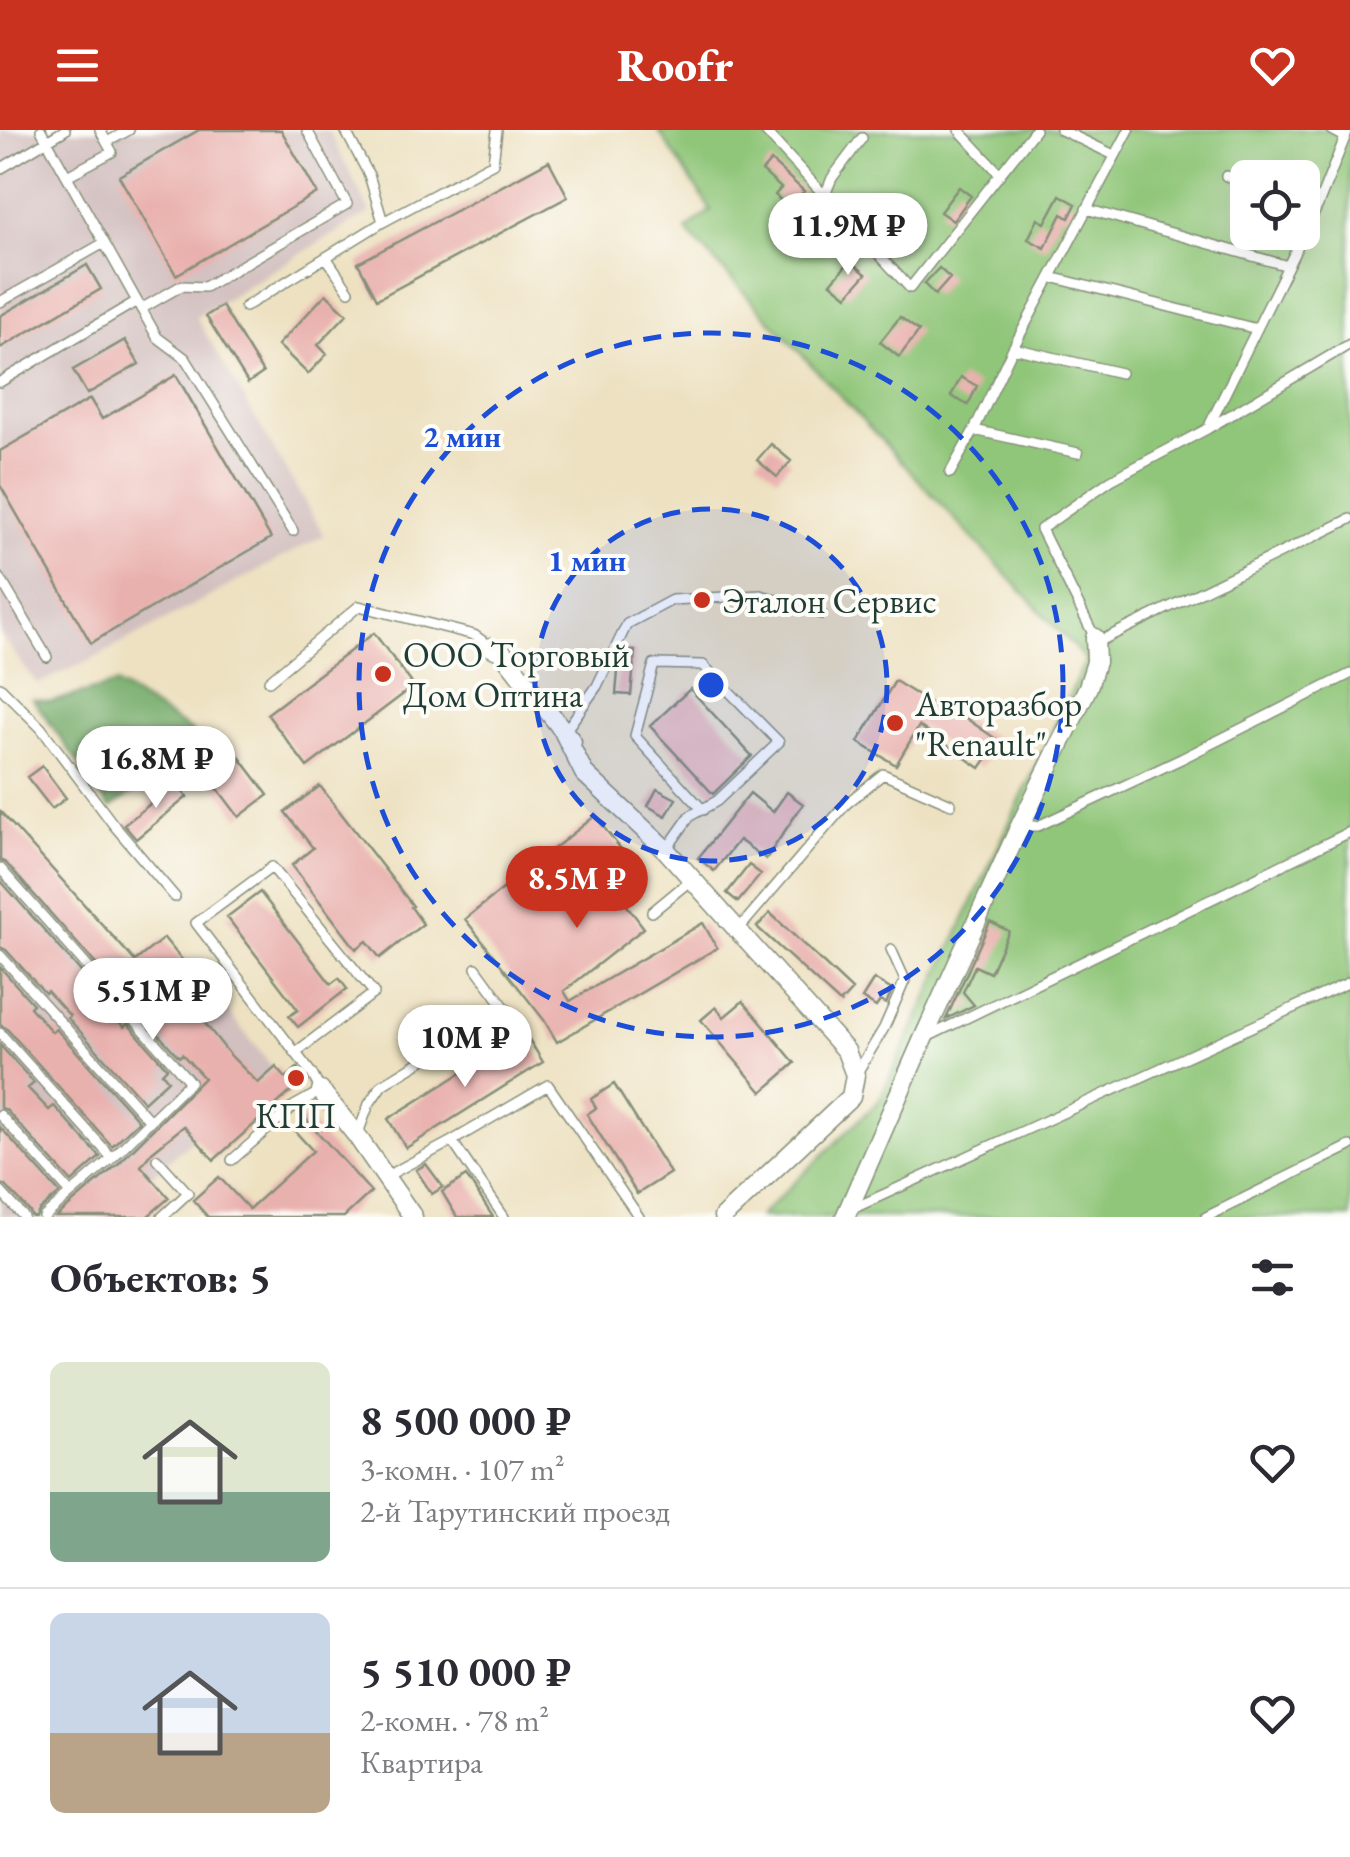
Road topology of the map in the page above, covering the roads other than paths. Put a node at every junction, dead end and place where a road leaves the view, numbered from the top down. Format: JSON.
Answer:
{"nodes":[{"id":1,"x":64,"y":130,"type":"edge"},
{"id":2,"x":100,"y":130,"type":"edge"},
{"id":3,"x":129,"y":130,"type":"edge"},
{"id":4,"x":308,"y":130,"type":"edge"},
{"id":5,"x":345,"y":130,"type":"edge"},
{"id":6,"x":497,"y":130,"type":"edge"},
{"id":7,"x":764,"y":130,"type":"edge"},
{"id":8,"x":959,"y":130,"type":"edge"},
{"id":9,"x":1034,"y":130,"type":"edge"},
{"id":10,"x":1061,"y":130,"type":"edge"},
{"id":11,"x":1130,"y":130,"type":"edge"},
{"id":12,"x":1332,"y":130,"type":"edge"},
{"id":13,"x":1347,"y":133,"type":"edge"},
{"id":14,"x":44,"y":135,"type":"edge"},
{"id":15,"x":862,"y":138,"type":"dead end"},
{"id":16,"x":107,"y":142,"type":"junction"},
{"id":17,"x":1114,"y":156,"type":"junction"},
{"id":18,"x":0,"y":169,"type":"edge"},
{"id":19,"x":999,"y":173,"type":"junction"},
{"id":20,"x":67,"y":176,"type":"junction"},
{"id":21,"x":1226,"y":176,"type":"dead end"},
{"id":22,"x":1230,"y":177,"type":"edge"},
{"id":23,"x":824,"y":196,"type":"junction"},
{"id":24,"x":1320,"y":200,"type":"edge"},
{"id":25,"x":1086,"y":210,"type":"junction"},
{"id":26,"x":383,"y":222,"type":"junction"},
{"id":27,"x":104,"y":243,"type":"junction"},
{"id":28,"x":1296,"y":250,"type":"edge"},
{"id":29,"x":326,"y":257,"type":"junction"},
{"id":30,"x":1288,"y":266,"type":"junction"},
{"id":31,"x":1051,"y":277,"type":"junction"},
{"id":32,"x":349,"y":291,"type":"dead end"},
{"id":33,"x":0,"y":302,"type":"edge"},
{"id":34,"x":139,"y":305,"type":"junction"},
{"id":35,"x":245,"y":306,"type":"dead end"},
{"id":36,"x":1257,"y":329,"type":"junction"},
{"id":37,"x":1350,"y":344,"type":"edge"},
{"id":38,"x":1013,"y":348,"type":"junction"},
{"id":39,"x":1120,"y":372,"type":"dead end"},
{"id":40,"x":0,"y":382,"type":"edge"},
{"id":41,"x":1210,"y":424,"type":"dead end"},
{"id":42,"x":974,"y":430,"type":"junction"},
{"id":43,"x":1078,"y":453,"type":"dead end"},
{"id":44,"x":950,"y":474,"type":"dead end"},
{"id":45,"x":1350,"y":519,"type":"edge"},
{"id":46,"x":292,"y":531,"type":"dead end"},
{"id":47,"x":0,"y":578,"type":"edge"},
{"id":48,"x":822,"y":614,"type":"dead end"},
{"id":49,"x":1095,"y":638,"type":"junction"},
{"id":50,"x":491,"y":646,"type":"joint"},
{"id":51,"x":48,"y":657,"type":"dead end"},
{"id":52,"x":1350,"y":674,"type":"edge"},
{"id":53,"x":269,"y":681,"type":"dead end"},
{"id":54,"x":0,"y":686,"type":"edge"},
{"id":55,"x":564,"y":734,"type":"junction"},
{"id":56,"x":951,"y":804,"type":"dead end"},
{"id":57,"x":703,"y":810,"type":"junction"},
{"id":58,"x":1020,"y":826,"type":"junction"},
{"id":59,"x":1350,"y":832,"type":"edge"},
{"id":60,"x":666,"y":850,"type":"junction"},
{"id":61,"x":0,"y":868,"type":"edge"},
{"id":62,"x":692,"y":879,"type":"junction"},
{"id":63,"x":175,"y":897,"type":"dead end"},
{"id":64,"x":652,"y":912,"type":"dead end"},
{"id":65,"x":738,"y":930,"type":"junction"},
{"id":66,"x":891,"y":949,"type":"dead end"},
{"id":67,"x":0,"y":955,"type":"edge"},
{"id":68,"x":476,"y":968,"type":"dead end"},
{"id":69,"x":1350,"y":982,"type":"edge"},
{"id":70,"x":0,"y":1033,"type":"edge"},
{"id":71,"x":923,"y":1039,"type":"junction"},
{"id":72,"x":296,"y":1052,"type":"junction"},
{"id":73,"x":855,"y":1075,"type":"junction"},
{"id":74,"x":321,"y":1090,"type":"junction"},
{"id":75,"x":0,"y":1115,"type":"edge"},
{"id":76,"x":150,"y":1120,"type":"junction"},
{"id":77,"x":358,"y":1136,"type":"junction"},
{"id":78,"x":452,"y":1141,"type":"junction"},
{"id":79,"x":1350,"y":1146,"type":"edge"},
{"id":80,"x":112,"y":1158,"type":"junction"},
{"id":81,"x":157,"y":1159,"type":"dead end"},
{"id":82,"x":232,"y":1160,"type":"dead end"},
{"id":83,"x":385,"y":1177,"type":"junction"},
{"id":84,"x":0,"y":1191,"type":"edge"},
{"id":85,"x":71,"y":1193,"type":"junction"},
{"id":86,"x":846,"y":1214,"type":"edge"},
{"id":87,"x":24,"y":1217,"type":"edge"},
{"id":88,"x":44,"y":1217,"type":"edge"},
{"id":89,"x":162,"y":1217,"type":"edge"},
{"id":90,"x":413,"y":1217,"type":"edge"},
{"id":91,"x":504,"y":1217,"type":"edge"},
{"id":92,"x":638,"y":1217,"type":"edge"},
{"id":93,"x":722,"y":1217,"type":"edge"},
{"id":94,"x":1206,"y":1217,"type":"edge"}],
"edges":[{"from":1,"to":14,"type":"lane"},
{"from":2,"to":16,"type":"lane"},
{"from":3,"to":16,"type":"lane"},
{"from":4,"to":34,"type":"lane"},
{"from":5,"to":26,"type":"lane"},
{"from":6,"to":26,"type":"lane"},
{"from":7,"to":23,"type":"lane"},
{"from":8,"to":19,"type":"lane"},
{"from":9,"to":19,"type":"lane"},
{"from":10,"to":17,"type":"lane"},
{"from":11,"to":17,"type":"lane"},
{"from":12,"to":13,"type":"lane"},
{"from":13,"to":24,"type":"lane"},
{"from":14,"to":18,"type":"lane"},
{"from":14,"to":20,"type":"lane"},
{"from":15,"to":23,"type":"lane"},
{"from":16,"to":20,"type":"lane"},
{"from":17,"to":25,"type":"lane"},
{"from":19,"to":23,"type":"lane"},
{"from":20,"to":27,"type":"lane"},
{"from":21,"to":22,"type":"lane"},
{"from":25,"to":30,"type":"lane"},
{"from":25,"to":31,"type":"lane"},
{"from":26,"to":29,"type":"lane"},
{"from":27,"to":33,"type":"lane"},
{"from":27,"to":34,"type":"lane"},
{"from":28,"to":30,"type":"lane"},
{"from":29,"to":32,"type":"lane"},
{"from":29,"to":35,"type":"lane"},
{"from":30,"to":36,"type":"lane"},
{"from":31,"to":36,"type":"lane"},
{"from":31,"to":38,"type":"lane"},
{"from":34,"to":40,"type":"lane"},
{"from":34,"to":46,"type":"lane"},
{"from":36,"to":41,"type":"lane"},
{"from":37,"to":49,"type":"lane"},
{"from":38,"to":39,"type":"lane"},
{"from":38,"to":42,"type":"lane"},
{"from":42,"to":43,"type":"lane"},
{"from":42,"to":44,"type":"lane"},
{"from":45,"to":49,"type":"lane"},
{"from":47,"to":51,"type":"lane"},
{"from":48,"to":55,"type":"lane"},
{"from":49,"to":58,"type":"street"},
{"from":50,"to":53,"type":"lane"},
{"from":50,"to":55,"type":"street"},
{"from":52,"to":58,"type":"lane"},
{"from":54,"to":63,"type":"lane"},
{"from":55,"to":60,"type":"street"},
{"from":56,"to":65,"type":"lane"},
{"from":57,"to":57,"type":"lane"},
{"from":57,"to":60,"type":"lane"},
{"from":58,"to":71,"type":"street"},
{"from":59,"to":71,"type":"lane"},
{"from":60,"to":62,"type":"street"},
{"from":61,"to":76,"type":"lane"},
{"from":62,"to":64,"type":"lane"},
{"from":62,"to":65,"type":"street"},
{"from":65,"to":73,"type":"street"},
{"from":66,"to":73,"type":"lane"},
{"from":67,"to":76,"type":"lane"},
{"from":68,"to":77,"type":"lane"},
{"from":69,"to":86,"type":"lane"},
{"from":70,"to":80,"type":"lane"},
{"from":71,"to":86,"type":"street"},
{"from":72,"to":72,"type":"lane"},
{"from":72,"to":74,"type":"lane"},
{"from":73,"to":93,"type":"street"},
{"from":74,"to":77,"type":"street"},
{"from":74,"to":82,"type":"lane"},
{"from":75,"to":85,"type":"lane"},
{"from":76,"to":80,"type":"lane"},
{"from":77,"to":83,"type":"street"},
{"from":78,"to":83,"type":"lane"},
{"from":78,"to":91,"type":"lane"},
{"from":78,"to":92,"type":"lane"},
{"from":79,"to":94,"type":"lane"},
{"from":80,"to":85,"type":"lane"},
{"from":81,"to":89,"type":"lane"},
{"from":83,"to":90,"type":"street"},
{"from":84,"to":87,"type":"lane"},
{"from":85,"to":88,"type":"lane"}]}
